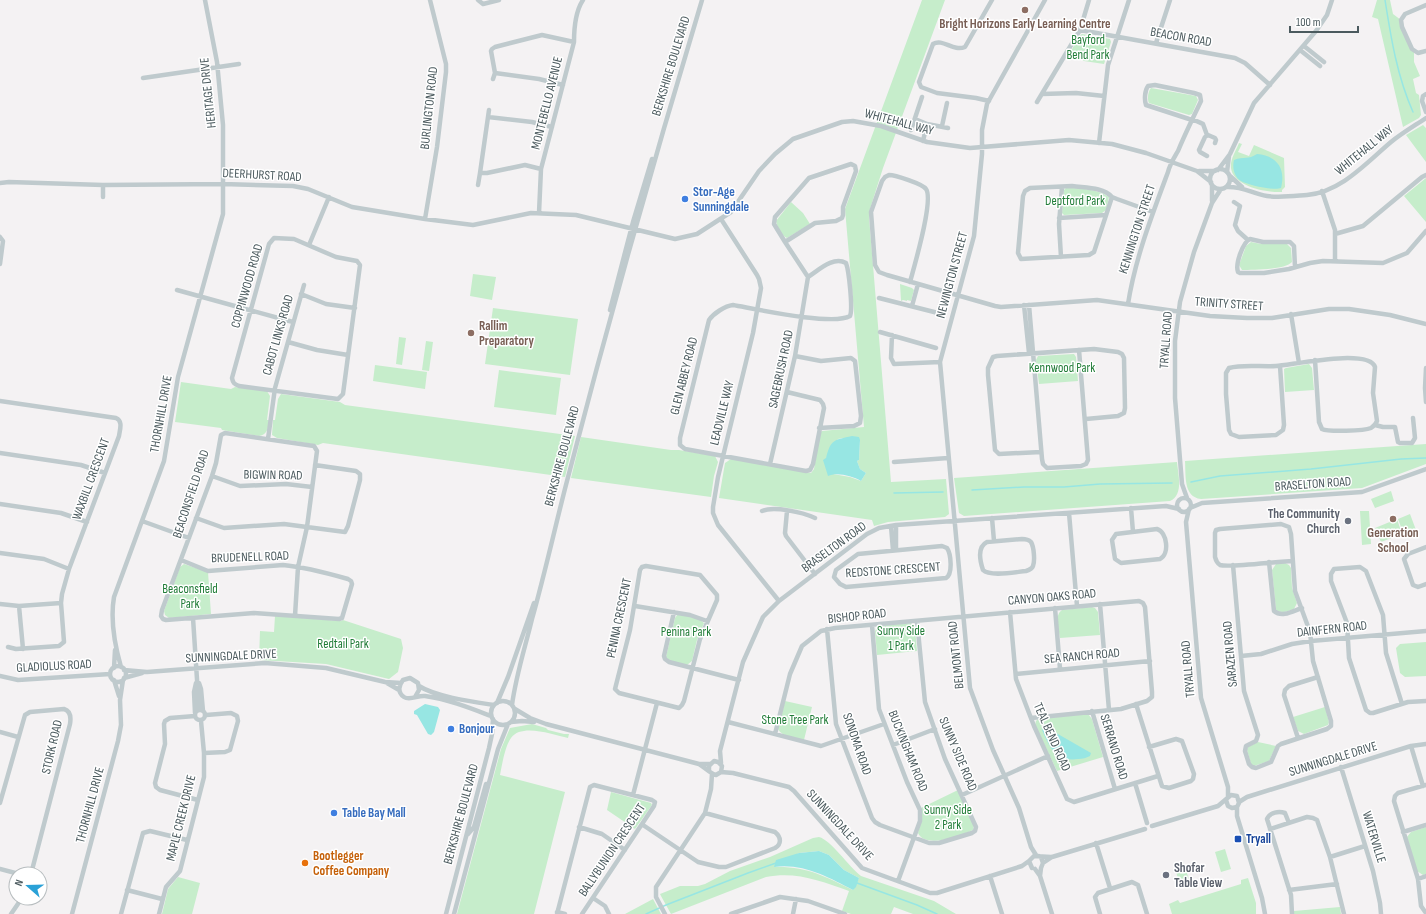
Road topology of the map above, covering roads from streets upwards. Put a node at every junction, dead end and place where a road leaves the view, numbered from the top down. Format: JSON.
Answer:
{"nodes":[{"id":1,"x":205,"y":0,"type":"edge"},
{"id":2,"x":430,"y":0,"type":"edge"},
{"id":3,"x":478,"y":0,"type":"edge"},
{"id":4,"x":499,"y":0,"type":"edge"},
{"id":5,"x":583,"y":0,"type":"edge"},
{"id":6,"x":702,"y":0,"type":"edge"},
{"id":7,"x":992,"y":0,"type":"edge"},
{"id":8,"x":1045,"y":0,"type":"edge"},
{"id":9,"x":1090,"y":0,"type":"edge"},
{"id":10,"x":1129,"y":0,"type":"edge"},
{"id":11,"x":1170,"y":0,"type":"edge"},
{"id":12,"x":1332,"y":0,"type":"edge"},
{"id":13,"x":1426,"y":5,"type":"edge"},
{"id":14,"x":1080,"y":30,"type":"junction"},
{"id":15,"x":1117,"y":37,"type":"junction"},
{"id":16,"x":574,"y":42,"type":"junction"},
{"id":17,"x":1156,"y":44,"type":"junction"},
{"id":18,"x":1302,"y":48,"type":"junction"},
{"id":19,"x":1426,"y":51,"type":"edge"},
{"id":20,"x":1324,"y":62,"type":"dead end"},
{"id":21,"x":239,"y":64,"type":"dead end"},
{"id":22,"x":1320,"y":66,"type":"dead end"},
{"id":23,"x":217,"y":67,"type":"junction"},
{"id":24,"x":495,"y":73,"type":"junction"},
{"id":25,"x":143,"y":78,"type":"dead end"},
{"id":26,"x":493,"y":79,"type":"dead end"},
{"id":27,"x":563,"y":85,"type":"junction"},
{"id":28,"x":1270,"y":85,"type":"junction"},
{"id":29,"x":1042,"y":94,"type":"junction"},
{"id":30,"x":1426,"y":94,"type":"edge"},
{"id":31,"x":1104,"y":96,"type":"junction"},
{"id":32,"x":922,"y":97,"type":"dead end"},
{"id":33,"x":989,"y":101,"type":"junction"},
{"id":34,"x":1037,"y":102,"type":"dead end"},
{"id":35,"x":947,"y":103,"type":"dead end"},
{"id":36,"x":489,"y":110,"type":"dead end"},
{"id":37,"x":1426,"y":112,"type":"edge"},
{"id":38,"x":488,"y":117,"type":"junction"},
{"id":39,"x":1426,"y":118,"type":"edge"},
{"id":40,"x":915,"y":119,"type":"junction"},
{"id":41,"x":1192,"y":120,"type":"junction"},
{"id":42,"x":927,"y":124,"type":"junction"},
{"id":43,"x":942,"y":126,"type":"junction"},
{"id":44,"x":552,"y":127,"type":"junction"},
{"id":45,"x":948,"y":128,"type":"dead end"},
{"id":46,"x":911,"y":130,"type":"dead end"},
{"id":47,"x":1207,"y":135,"type":"junction"},
{"id":48,"x":923,"y":141,"type":"junction"},
{"id":49,"x":1099,"y":142,"type":"junction"},
{"id":50,"x":1215,"y":143,"type":"dead end"},
{"id":51,"x":982,"y":147,"type":"junction"},
{"id":52,"x":1230,"y":154,"type":"junction"},
{"id":53,"x":1207,"y":156,"type":"dead end"},
{"id":54,"x":1172,"y":162,"type":"junction"},
{"id":55,"x":541,"y":169,"type":"junction"},
{"id":56,"x":1217,"y":170,"type":"junction"},
{"id":57,"x":1197,"y":171,"type":"junction"},
{"id":58,"x":480,"y":173,"type":"junction"},
{"id":59,"x":1228,"y":174,"type":"junction"},
{"id":60,"x":1426,"y":175,"type":"edge"},
{"id":61,"x":1212,"y":183,"type":"junction"},
{"id":62,"x":0,"y":184,"type":"edge"},
{"id":63,"x":223,"y":184,"type":"junction"},
{"id":64,"x":478,"y":185,"type":"dead end"},
{"id":65,"x":103,"y":186,"type":"junction"},
{"id":66,"x":1062,"y":187,"type":"junction"},
{"id":67,"x":1242,"y":187,"type":"junction"},
{"id":68,"x":1223,"y":188,"type":"junction"},
{"id":69,"x":1322,"y":192,"type":"junction"},
{"id":70,"x":103,"y":197,"type":"dead end"},
{"id":71,"x":329,"y":197,"type":"junction"},
{"id":72,"x":1112,"y":197,"type":"junction"},
{"id":73,"x":1234,"y":202,"type":"dead end"},
{"id":74,"x":1212,"y":203,"type":"junction"},
{"id":75,"x":1154,"y":212,"type":"junction"},
{"id":76,"x":539,"y":213,"type":"junction"},
{"id":77,"x":1106,"y":215,"type":"junction"},
{"id":78,"x":1059,"y":218,"type":"junction"},
{"id":79,"x":721,"y":219,"type":"junction"},
{"id":80,"x":425,"y":220,"type":"junction"},
{"id":81,"x":633,"y":228,"type":"junction"},
{"id":82,"x":1426,"y":231,"type":"edge"},
{"id":83,"x":1335,"y":234,"type":"junction"},
{"id":84,"x":0,"y":237,"type":"edge"},
{"id":85,"x":1248,"y":240,"type":"junction"},
{"id":86,"x":786,"y":242,"type":"junction"},
{"id":87,"x":309,"y":246,"type":"junction"},
{"id":88,"x":1061,"y":257,"type":"junction"},
{"id":89,"x":1336,"y":261,"type":"junction"},
{"id":90,"x":0,"y":264,"type":"edge"},
{"id":91,"x":1295,"y":267,"type":"junction"},
{"id":92,"x":808,"y":277,"type":"junction"},
{"id":93,"x":910,"y":282,"type":"junction"},
{"id":94,"x":918,"y":284,"type":"junction"},
{"id":95,"x":304,"y":285,"type":"dead end"},
{"id":96,"x":177,"y":290,"type":"dead end"},
{"id":97,"x":301,"y":294,"type":"junction"},
{"id":98,"x":201,"y":296,"type":"junction"},
{"id":99,"x":958,"y":296,"type":"junction"},
{"id":100,"x":879,"y":298,"type":"dead end"},
{"id":101,"x":1128,"y":304,"type":"junction"},
{"id":102,"x":1026,"y":305,"type":"junction"},
{"id":103,"x":912,"y":306,"type":"junction"},
{"id":104,"x":355,"y":308,"type":"junction"},
{"id":105,"x":757,"y":309,"type":"junction"},
{"id":106,"x":251,"y":311,"type":"junction"},
{"id":107,"x":1178,"y":311,"type":"junction"},
{"id":108,"x":938,"y":313,"type":"dead end"},
{"id":109,"x":1291,"y":314,"type":"junction"},
{"id":110,"x":803,"y":316,"type":"junction"},
{"id":111,"x":293,"y":322,"type":"junction"},
{"id":112,"x":1426,"y":324,"type":"edge"},
{"id":113,"x":880,"y":332,"type":"dead end"},
{"id":114,"x":892,"y":335,"type":"junction"},
{"id":115,"x":288,"y":342,"type":"junction"},
{"id":116,"x":936,"y":348,"type":"dead end"},
{"id":117,"x":1079,"y":350,"type":"junction"},
{"id":118,"x":1031,"y":353,"type":"junction"},
{"id":119,"x":348,"y":355,"type":"junction"},
{"id":120,"x":796,"y":356,"type":"junction"},
{"id":121,"x":1315,"y":360,"type":"junction"},
{"id":122,"x":940,"y":362,"type":"junction"},
{"id":123,"x":1299,"y":363,"type":"junction"},
{"id":124,"x":1280,"y":366,"type":"junction"},
{"id":125,"x":1426,"y":368,"type":"edge"},
{"id":126,"x":275,"y":391,"type":"junction"},
{"id":127,"x":787,"y":392,"type":"junction"},
{"id":128,"x":0,"y":401,"type":"edge"},
{"id":129,"x":1426,"y":402,"type":"edge"},
{"id":130,"x":1413,"y":418,"type":"dead end"},
{"id":131,"x":1086,"y":419,"type":"junction"},
{"id":132,"x":1376,"y":425,"type":"junction"},
{"id":133,"x":819,"y":428,"type":"junction"},
{"id":134,"x":268,"y":439,"type":"junction"},
{"id":135,"x":1041,"y":452,"type":"junction"},
{"id":136,"x":0,"y":453,"type":"edge"},
{"id":137,"x":723,"y":456,"type":"junction"},
{"id":138,"x":948,"y":458,"type":"junction"},
{"id":139,"x":894,"y":462,"type":"dead end"},
{"id":140,"x":770,"y":464,"type":"junction"},
{"id":141,"x":315,"y":465,"type":"junction"},
{"id":142,"x":1425,"y":469,"type":"edge"},
{"id":143,"x":105,"y":473,"type":"junction"},
{"id":144,"x":212,"y":476,"type":"junction"},
{"id":145,"x":1182,"y":484,"type":"junction"},
{"id":146,"x":312,"y":487,"type":"junction"},
{"id":147,"x":1188,"y":499,"type":"junction"},
{"id":148,"x":1180,"y":500,"type":"junction"},
{"id":149,"x":1202,"y":503,"type":"junction"},
{"id":150,"x":0,"y":504,"type":"edge"},
{"id":151,"x":1166,"y":506,"type":"junction"},
{"id":152,"x":1131,"y":508,"type":"junction"},
{"id":153,"x":1190,"y":509,"type":"junction"},
{"id":154,"x":1180,"y":510,"type":"junction"},
{"id":155,"x":762,"y":511,"type":"dead end"},
{"id":156,"x":787,"y":511,"type":"junction"},
{"id":157,"x":1069,"y":513,"type":"junction"},
{"id":158,"x":196,"y":518,"type":"junction"},
{"id":159,"x":814,"y":518,"type":"dead end"},
{"id":160,"x":992,"y":518,"type":"junction"},
{"id":161,"x":142,"y":521,"type":"junction"},
{"id":162,"x":955,"y":521,"type":"junction"},
{"id":163,"x":87,"y":522,"type":"junction"},
{"id":164,"x":1186,"y":522,"type":"junction"},
{"id":165,"x":894,"y":525,"type":"junction"},
{"id":166,"x":307,"y":527,"type":"junction"},
{"id":167,"x":1133,"y":532,"type":"junction"},
{"id":168,"x":189,"y":538,"type":"junction"},
{"id":169,"x":994,"y":541,"type":"junction"},
{"id":170,"x":1426,"y":547,"type":"edge"},
{"id":171,"x":896,"y":550,"type":"junction"},
{"id":172,"x":0,"y":553,"type":"edge"},
{"id":173,"x":181,"y":560,"type":"junction"},
{"id":174,"x":1293,"y":560,"type":"junction"},
{"id":175,"x":1269,"y":562,"type":"junction"},
{"id":176,"x":1233,"y":566,"type":"junction"},
{"id":177,"x":298,"y":567,"type":"junction"},
{"id":178,"x":69,"y":569,"type":"junction"},
{"id":179,"x":815,"y":574,"type":"junction"},
{"id":180,"x":542,"y":577,"type":"junction"},
{"id":181,"x":1426,"y":584,"type":"edge"},
{"id":182,"x":779,"y":602,"type":"junction"},
{"id":183,"x":61,"y":603,"type":"junction"},
{"id":184,"x":0,"y":604,"type":"edge"},
{"id":185,"x":1100,"y":604,"type":"junction"},
{"id":186,"x":20,"y":606,"type":"junction"},
{"id":187,"x":635,"y":606,"type":"junction"},
{"id":188,"x":1077,"y":606,"type":"junction"},
{"id":189,"x":1055,"y":608,"type":"junction"},
{"id":190,"x":1302,"y":608,"type":"junction"},
{"id":191,"x":674,"y":612,"type":"junction"},
{"id":192,"x":1010,"y":612,"type":"junction"},
{"id":193,"x":295,"y":616,"type":"junction"},
{"id":194,"x":963,"y":616,"type":"junction"},
{"id":195,"x":192,"y":618,"type":"junction"},
{"id":196,"x":707,"y":621,"type":"junction"},
{"id":197,"x":917,"y":621,"type":"junction"},
{"id":198,"x":872,"y":625,"type":"junction"},
{"id":199,"x":827,"y":629,"type":"junction"},
{"id":200,"x":1426,"y":631,"type":"edge"},
{"id":201,"x":1384,"y":635,"type":"junction"},
{"id":202,"x":1348,"y":638,"type":"junction"},
{"id":203,"x":1311,"y":641,"type":"junction"},
{"id":204,"x":116,"y":645,"type":"junction"},
{"id":205,"x":8,"y":647,"type":"dead end"},
{"id":206,"x":23,"y":649,"type":"junction"},
{"id":207,"x":1241,"y":656,"type":"junction"},
{"id":208,"x":1150,"y":661,"type":"junction"},
{"id":209,"x":1105,"y":665,"type":"junction"},
{"id":210,"x":114,"y":668,"type":"junction"},
{"id":211,"x":123,"y":668,"type":"junction"},
{"id":212,"x":196,"y":668,"type":"junction"},
{"id":213,"x":692,"y":668,"type":"junction"},
{"id":214,"x":1060,"y":669,"type":"junction"},
{"id":215,"x":148,"y":672,"type":"junction"},
{"id":216,"x":110,"y":674,"type":"junction"},
{"id":217,"x":1016,"y":674,"type":"junction"},
{"id":218,"x":0,"y":676,"type":"edge"},
{"id":219,"x":1318,"y":677,"type":"junction"},
{"id":220,"x":124,"y":679,"type":"junction"},
{"id":221,"x":114,"y":680,"type":"junction"},
{"id":222,"x":739,"y":680,"type":"junction"},
{"id":223,"x":386,"y":682,"type":"junction"},
{"id":224,"x":401,"y":683,"type":"junction"},
{"id":225,"x":419,"y":686,"type":"junction"},
{"id":226,"x":399,"y":690,"type":"junction"},
{"id":227,"x":415,"y":697,"type":"junction"},
{"id":228,"x":120,"y":700,"type":"junction"},
{"id":229,"x":1426,"y":701,"type":"edge"},
{"id":230,"x":657,"y":703,"type":"junction"},
{"id":231,"x":496,"y":704,"type":"junction"},
{"id":232,"x":1136,"y":704,"type":"junction"},
{"id":233,"x":1402,"y":704,"type":"junction"},
{"id":234,"x":513,"y":707,"type":"junction"},
{"id":235,"x":1109,"y":710,"type":"junction"},
{"id":236,"x":1092,"y":711,"type":"junction"},
{"id":237,"x":200,"y":713,"type":"junction"},
{"id":238,"x":492,"y":717,"type":"junction"},
{"id":239,"x":1030,"y":718,"type":"junction"},
{"id":240,"x":201,"y":720,"type":"junction"},
{"id":241,"x":728,"y":722,"type":"junction"},
{"id":242,"x":510,"y":723,"type":"junction"},
{"id":243,"x":546,"y":724,"type":"junction"},
{"id":244,"x":884,"y":724,"type":"junction"},
{"id":245,"x":935,"y":729,"type":"junction"},
{"id":246,"x":0,"y":732,"type":"edge"},
{"id":247,"x":775,"y":734,"type":"junction"},
{"id":248,"x":18,"y":737,"type":"junction"},
{"id":249,"x":1298,"y":738,"type":"junction"},
{"id":250,"x":842,"y":739,"type":"junction"},
{"id":251,"x":1426,"y":744,"type":"edge"},
{"id":252,"x":893,"y":745,"type":"junction"},
{"id":253,"x":1411,"y":746,"type":"junction"},
{"id":254,"x":1150,"y":747,"type":"junction"},
{"id":255,"x":645,"y":750,"type":"junction"},
{"id":256,"x":720,"y":751,"type":"junction"},
{"id":257,"x":204,"y":753,"type":"junction"},
{"id":258,"x":1048,"y":756,"type":"junction"},
{"id":259,"x":712,"y":763,"type":"junction"},
{"id":260,"x":699,"y":764,"type":"junction"},
{"id":261,"x":721,"y":764,"type":"junction"},
{"id":262,"x":1341,"y":768,"type":"junction"},
{"id":263,"x":710,"y":772,"type":"junction"},
{"id":264,"x":734,"y":772,"type":"junction"},
{"id":265,"x":492,"y":773,"type":"junction"},
{"id":266,"x":719,"y":773,"type":"junction"},
{"id":267,"x":1005,"y":776,"type":"junction"},
{"id":268,"x":1158,"y":776,"type":"junction"},
{"id":269,"x":1135,"y":783,"type":"junction"},
{"id":270,"x":1425,"y":785,"type":"edge"},
{"id":271,"x":1228,"y":787,"type":"junction"},
{"id":272,"x":710,"y":789,"type":"junction"},
{"id":273,"x":1115,"y":789,"type":"junction"},
{"id":274,"x":633,"y":795,"type":"junction"},
{"id":275,"x":962,"y":795,"type":"junction"},
{"id":276,"x":1236,"y":795,"type":"junction"},
{"id":277,"x":1247,"y":797,"type":"junction"},
{"id":278,"x":1227,"y":798,"type":"junction"},
{"id":279,"x":198,"y":800,"type":"junction"},
{"id":280,"x":0,"y":803,"type":"edge"},
{"id":281,"x":1238,"y":805,"type":"junction"},
{"id":282,"x":1218,"y":806,"type":"junction"},
{"id":283,"x":1230,"y":807,"type":"junction"},
{"id":284,"x":705,"y":814,"type":"junction"},
{"id":285,"x":1237,"y":816,"type":"junction"},
{"id":286,"x":1289,"y":823,"type":"junction"},
{"id":287,"x":643,"y":825,"type":"junction"},
{"id":288,"x":1150,"y":825,"type":"junction"},
{"id":289,"x":1426,"y":825,"type":"edge"},
{"id":290,"x":579,"y":827,"type":"junction"},
{"id":291,"x":1270,"y":829,"type":"junction"},
{"id":292,"x":1403,"y":832,"type":"junction"},
{"id":293,"x":467,"y":835,"type":"junction"},
{"id":294,"x":914,"y":837,"type":"junction"},
{"id":295,"x":188,"y":840,"type":"junction"},
{"id":296,"x":1096,"y":843,"type":"junction"},
{"id":297,"x":1365,"y":846,"type":"junction"},
{"id":298,"x":625,"y":850,"type":"junction"},
{"id":299,"x":680,"y":850,"type":"junction"},
{"id":300,"x":1034,"y":857,"type":"junction"},
{"id":301,"x":1052,"y":857,"type":"junction"},
{"id":302,"x":1330,"y":857,"type":"junction"},
{"id":303,"x":1042,"y":865,"type":"junction"},
{"id":304,"x":33,"y":866,"type":"edge"},
{"id":305,"x":1022,"y":866,"type":"junction"},
{"id":306,"x":1033,"y":868,"type":"junction"},
{"id":307,"x":990,"y":876,"type":"junction"},
{"id":308,"x":1040,"y":876,"type":"junction"},
{"id":309,"x":1426,"y":876,"type":"edge"},
{"id":310,"x":1418,"y":879,"type":"junction"},
{"id":311,"x":898,"y":882,"type":"junction"},
{"id":312,"x":1337,"y":884,"type":"junction"},
{"id":313,"x":1110,"y":888,"type":"junction"},
{"id":314,"x":128,"y":890,"type":"junction"},
{"id":315,"x":1289,"y":890,"type":"junction"},
{"id":316,"x":593,"y":898,"type":"junction"},
{"id":317,"x":162,"y":899,"type":"junction"},
{"id":318,"x":796,"y":899,"type":"junction"},
{"id":319,"x":557,"y":913,"type":"edge"},
{"id":320,"x":1426,"y":913,"type":"edge"},
{"id":321,"x":72,"y":914,"type":"edge"},
{"id":322,"x":121,"y":914,"type":"edge"},
{"id":323,"x":159,"y":914,"type":"edge"},
{"id":324,"x":446,"y":914,"type":"edge"},
{"id":325,"x":454,"y":914,"type":"edge"},
{"id":326,"x":565,"y":914,"type":"edge"},
{"id":327,"x":582,"y":914,"type":"edge"},
{"id":328,"x":609,"y":914,"type":"edge"},
{"id":329,"x":665,"y":914,"type":"edge"},
{"id":330,"x":731,"y":914,"type":"edge"},
{"id":331,"x":794,"y":914,"type":"edge"},
{"id":332,"x":845,"y":914,"type":"edge"},
{"id":333,"x":1002,"y":914,"type":"edge"},
{"id":334,"x":1052,"y":914,"type":"edge"},
{"id":335,"x":1100,"y":914,"type":"edge"},
{"id":336,"x":1147,"y":914,"type":"edge"},
{"id":337,"x":1264,"y":914,"type":"edge"},
{"id":338,"x":1292,"y":914,"type":"edge"},
{"id":339,"x":1344,"y":914,"type":"edge"},
{"id":340,"x":1381,"y":914,"type":"edge"}],
"edges":[{"from":1,"to":23,"type":"street","name":"HERITAGE DRIVE"},
{"from":2,"to":80,"type":"street","name":"BURLINGTON ROAD"},
{"from":3,"to":4,"type":"street"},
{"from":5,"to":16,"type":"street","name":"MONTEBELLO AVENUE"},
{"from":6,"to":81,"type":"street","name":"BERKSHIRE BOULEVARD"},
{"from":7,"to":33,"type":"street"},
{"from":8,"to":33,"type":"street","name":"NEWINGTON STREET"},
{"from":9,"to":14,"type":"street"},
{"from":10,"to":15,"type":"street"},
{"from":11,"to":17,"type":"street"},
{"from":12,"to":18,"type":"street"},
{"from":13,"to":19,"type":"street"},
{"from":14,"to":15,"type":"street","name":"BEACON ROAD"},
{"from":14,"to":29,"type":"street"},
{"from":15,"to":17,"type":"street","name":"BEACON ROAD"},
{"from":15,"to":31,"type":"street"},
{"from":16,"to":24,"type":"street"},
{"from":16,"to":27,"type":"street","name":"MONTEBELLO AVENUE"},
{"from":17,"to":28,"type":"street","name":"BEACON ROAD"},
{"from":18,"to":20,"type":"street"},
{"from":18,"to":22,"type":"street"},
{"from":18,"to":28,"type":"street"},
{"from":21,"to":23,"type":"street"},
{"from":23,"to":25,"type":"street"},
{"from":23,"to":63,"type":"street","name":"HERITAGE DRIVE"},
{"from":24,"to":26,"type":"street"},
{"from":24,"to":27,"type":"street"},
{"from":27,"to":44,"type":"street","name":"MONTEBELLO AVENUE"},
{"from":28,"to":52,"type":"street"},
{"from":29,"to":31,"type":"street"},
{"from":29,"to":34,"type":"street"},
{"from":30,"to":37,"type":"street"},
{"from":31,"to":49,"type":"street"},
{"from":32,"to":40,"type":"street"},
{"from":33,"to":51,"type":"street","name":"NEWINGTON STREET"},
{"from":35,"to":43,"type":"street"},
{"from":36,"to":38,"type":"street"},
{"from":38,"to":44,"type":"street"},
{"from":38,"to":58,"type":"street"},
{"from":39,"to":69,"type":"street","name":"WHITEHALL WAY"},
{"from":40,"to":42,"type":"street"},
{"from":40,"to":46,"type":"street"},
{"from":41,"to":41,"type":"street","name":"KENNINGTON STREET"},
{"from":41,"to":47,"type":"street"},
{"from":41,"to":54,"type":"street","name":"KENNINGTON STREET"},
{"from":42,"to":43,"type":"street"},
{"from":42,"to":48,"type":"street"},
{"from":43,"to":45,"type":"street"},
{"from":44,"to":55,"type":"street","name":"MONTEBELLO AVENUE"},
{"from":47,"to":50,"type":"street"},
{"from":47,"to":53,"type":"street"},
{"from":48,"to":51,"type":"street","name":"WHITEHALL WAY"},
{"from":48,"to":79,"type":"street","name":"WHITEHALL WAY"},
{"from":49,"to":51,"type":"street","name":"WHITEHALL WAY"},
{"from":49,"to":54,"type":"street","name":"WHITEHALL WAY"},
{"from":51,"to":99,"type":"street","name":"NEWINGTON STREET"},
{"from":52,"to":56,"type":"street"},
{"from":52,"to":59,"type":"street"},
{"from":54,"to":57,"type":"street","name":"WHITEHALL WAY"},
{"from":54,"to":75,"type":"street","name":"KENNINGTON STREET"},
{"from":55,"to":58,"type":"street"},
{"from":55,"to":76,"type":"street","name":"MONTEBELLO AVENUE"},
{"from":56,"to":57,"type":"street","name":"WHITEHALL WAY"},
{"from":56,"to":59,"type":"street"},
{"from":56,"to":61,"type":"street"},
{"from":57,"to":61,"type":"street","name":"WHITEHALL WAY"},
{"from":58,"to":64,"type":"street"},
{"from":59,"to":67,"type":"street","name":"WHITEHALL WAY"},
{"from":59,"to":68,"type":"street"},
{"from":60,"to":83,"type":"street"},
{"from":61,"to":68,"type":"street"},
{"from":61,"to":74,"type":"street","name":"TRYALL ROAD"},
{"from":62,"to":65,"type":"street","name":"DEERHURST ROAD"},
{"from":63,"to":65,"type":"street","name":"DEERHURST ROAD"},
{"from":63,"to":71,"type":"street","name":"DEERHURST ROAD"},
{"from":63,"to":98,"type":"street","name":"THORNHILL DRIVE"},
{"from":65,"to":70,"type":"street"},
{"from":66,"to":72,"type":"street"},
{"from":66,"to":78,"type":"street"},
{"from":66,"to":88,"type":"street"},
{"from":67,"to":68,"type":"street","name":"WHITEHALL WAY"},
{"from":67,"to":69,"type":"street","name":"WHITEHALL WAY"},
{"from":68,"to":74,"type":"street","name":"TRYALL ROAD"},
{"from":69,"to":83,"type":"street"},
{"from":71,"to":80,"type":"street","name":"DEERHURST ROAD"},
{"from":71,"to":87,"type":"street"},
{"from":72,"to":75,"type":"street"},
{"from":72,"to":77,"type":"street"},
{"from":73,"to":85,"type":"street"},
{"from":74,"to":107,"type":"street","name":"TRYALL ROAD"},
{"from":75,"to":101,"type":"street","name":"KENNINGTON STREET"},
{"from":76,"to":80,"type":"street","name":"DEERHURST ROAD"},
{"from":76,"to":81,"type":"street","name":"DEERHURST ROAD"},
{"from":77,"to":78,"type":"street"},
{"from":77,"to":88,"type":"street"},
{"from":78,"to":88,"type":"street"},
{"from":79,"to":81,"type":"street","name":"WHITEHALL WAY"},
{"from":79,"to":105,"type":"street","name":"LEADVILLE WAY"},
{"from":81,"to":180,"type":"street","name":"BERKSHIRE BOULEVARD"},
{"from":82,"to":89,"type":"street"},
{"from":83,"to":89,"type":"street"},
{"from":84,"to":90,"type":"street"},
{"from":85,"to":91,"type":"street"},
{"from":85,"to":91,"type":"street"},
{"from":86,"to":86,"type":"street"},
{"from":86,"to":92,"type":"street"},
{"from":87,"to":104,"type":"street","name":"COPPINWOOD ROAD"},
{"from":87,"to":106,"type":"street","name":"COPPINWOOD ROAD"},
{"from":89,"to":91,"type":"street"},
{"from":92,"to":110,"type":"street","name":"SAGEBRUSH ROAD"},
{"from":92,"to":110,"type":"street"},
{"from":93,"to":93,"type":"street","name":"TRINITY STREET"},
{"from":93,"to":94,"type":"street","name":"TRINITY STREET"},
{"from":94,"to":99,"type":"street","name":"TRINITY STREET"},
{"from":94,"to":103,"type":"street"},
{"from":95,"to":97,"type":"street","name":"CABOT LINKS ROAD"},
{"from":96,"to":98,"type":"street"},
{"from":97,"to":104,"type":"street"},
{"from":97,"to":111,"type":"street","name":"CABOT LINKS ROAD"},
{"from":98,"to":106,"type":"street"},
{"from":98,"to":161,"type":"street","name":"THORNHILL DRIVE"},
{"from":99,"to":102,"type":"street","name":"TRINITY STREET"},
{"from":99,"to":122,"type":"street","name":"NEWINGTON STREET"},
{"from":100,"to":103,"type":"street"},
{"from":101,"to":102,"type":"street","name":"TRINITY STREET"},
{"from":101,"to":107,"type":"street","name":"TRINITY STREET"},
{"from":102,"to":118,"type":"street"},
{"from":103,"to":108,"type":"street"},
{"from":104,"to":119,"type":"street","name":"COPPINWOOD ROAD"},
{"from":105,"to":110,"type":"street"},
{"from":105,"to":137,"type":"street","name":"LEADVILLE WAY"},
{"from":105,"to":137,"type":"street","name":"GLEN ABBEY ROAD"},
{"from":106,"to":111,"type":"street"},
{"from":106,"to":126,"type":"street","name":"COPPINWOOD ROAD"},
{"from":107,"to":109,"type":"street","name":"TRINITY STREET"},
{"from":107,"to":145,"type":"street","name":"TRYALL ROAD"},
{"from":109,"to":112,"type":"street","name":"TRINITY STREET"},
{"from":109,"to":123,"type":"street"},
{"from":110,"to":120,"type":"street","name":"SAGEBRUSH ROAD"},
{"from":111,"to":115,"type":"street","name":"CABOT LINKS ROAD"},
{"from":113,"to":114,"type":"street"},
{"from":114,"to":116,"type":"street"},
{"from":114,"to":122,"type":"street"},
{"from":115,"to":119,"type":"street"},
{"from":115,"to":126,"type":"street","name":"CABOT LINKS ROAD"},
{"from":117,"to":118,"type":"street"},
{"from":117,"to":131,"type":"street"},
{"from":117,"to":131,"type":"street"},
{"from":118,"to":135,"type":"street"},
{"from":118,"to":135,"type":"street"},
{"from":119,"to":126,"type":"street","name":"COPPINWOOD ROAD"},
{"from":120,"to":127,"type":"street","name":"SAGEBRUSH ROAD"},
{"from":120,"to":133,"type":"street"},
{"from":121,"to":123,"type":"street"},
{"from":121,"to":132,"type":"street"},
{"from":121,"to":132,"type":"street"},
{"from":122,"to":138,"type":"street","name":"NEWINGTON STREET"},
{"from":123,"to":124,"type":"street"},
{"from":124,"to":124,"type":"street"},
{"from":125,"to":129,"type":"street"},
{"from":126,"to":134,"type":"street","name":"CABOT LINKS ROAD"},
{"from":127,"to":133,"type":"street"},
{"from":127,"to":140,"type":"street","name":"SAGEBRUSH ROAD"},
{"from":128,"to":143,"type":"street","name":"WAXBILL CRESCENT"},
{"from":130,"to":132,"type":"street"},
{"from":131,"to":135,"type":"street"},
{"from":133,"to":140,"type":"street"},
{"from":134,"to":141,"type":"street","name":"BEACONSFIELD ROAD"},
{"from":134,"to":144,"type":"street","name":"BEACONSFIELD ROAD"},
{"from":136,"to":143,"type":"street"},
{"from":137,"to":140,"type":"street"},
{"from":137,"to":182,"type":"street","name":"LEADVILLE WAY"},
{"from":138,"to":139,"type":"street"},
{"from":138,"to":162,"type":"street","name":"NEWINGTON STREET"},
{"from":141,"to":146,"type":"street","name":"BEACONSFIELD ROAD"},
{"from":141,"to":166,"type":"street"},
{"from":142,"to":149,"type":"street","name":"BRASELTON ROAD"},
{"from":143,"to":163,"type":"street","name":"WAXBILL CRESCENT"},
{"from":144,"to":146,"type":"street","name":"BIGWIN ROAD"},
{"from":144,"to":158,"type":"street","name":"BEACONSFIELD ROAD"},
{"from":145,"to":147,"type":"street","name":"TRYALL ROAD"},
{"from":145,"to":148,"type":"street","name":"TRYALL ROAD"},
{"from":146,"to":166,"type":"street","name":"BEACONSFIELD ROAD"},
{"from":147,"to":148,"type":"street"},
{"from":147,"to":149,"type":"street","name":"BRASELTON ROAD"},
{"from":147,"to":153,"type":"street"},
{"from":148,"to":151,"type":"street","name":"BRASELTON ROAD"},
{"from":148,"to":154,"type":"street"},
{"from":149,"to":153,"type":"street","name":"BRASELTON ROAD"},
{"from":150,"to":163,"type":"street"},
{"from":151,"to":152,"type":"street","name":"BRASELTON ROAD"},
{"from":151,"to":154,"type":"street","name":"BRASELTON ROAD"},
{"from":152,"to":157,"type":"street","name":"BRASELTON ROAD"},
{"from":152,"to":167,"type":"street"},
{"from":153,"to":154,"type":"street"},
{"from":153,"to":164,"type":"street","name":"TRYALL ROAD"},
{"from":154,"to":164,"type":"street","name":"TRYALL ROAD"},
{"from":155,"to":156,"type":"street"},
{"from":156,"to":159,"type":"street"},
{"from":156,"to":179,"type":"street"},
{"from":157,"to":160,"type":"street","name":"BRASELTON ROAD"},
{"from":157,"to":188,"type":"street"},
{"from":158,"to":166,"type":"street"},
{"from":158,"to":168,"type":"street","name":"BEACONSFIELD ROAD"},
{"from":160,"to":162,"type":"street","name":"BRASELTON ROAD"},
{"from":160,"to":169,"type":"street"},
{"from":161,"to":168,"type":"street"},
{"from":161,"to":204,"type":"street","name":"THORNHILL DRIVE"},
{"from":162,"to":165,"type":"street","name":"BRASELTON ROAD"},
{"from":162,"to":194,"type":"street","name":"BELMONT ROAD"},
{"from":163,"to":178,"type":"street","name":"WAXBILL CRESCENT"},
{"from":164,"to":271,"type":"street","name":"TRYALL ROAD"},
{"from":165,"to":171,"type":"street","name":"REDSTONE CRESCENT"},
{"from":165,"to":171,"type":"street","name":"REDSTONE CRESCENT"},
{"from":165,"to":179,"type":"street","name":"BRASELTON ROAD"},
{"from":166,"to":177,"type":"street","name":"BEACONSFIELD ROAD"},
{"from":167,"to":167,"type":"street"},
{"from":168,"to":173,"type":"street","name":"BEACONSFIELD ROAD"},
{"from":169,"to":169,"type":"street"},
{"from":170,"to":181,"type":"street"},
{"from":171,"to":171,"type":"street","name":"REDSTONE CRESCENT"},
{"from":172,"to":178,"type":"street"},
{"from":173,"to":177,"type":"street","name":"BRUDENELL ROAD"},
{"from":173,"to":195,"type":"street","name":"BEACONSFIELD ROAD"},
{"from":174,"to":175,"type":"street"},
{"from":174,"to":176,"type":"street"},
{"from":174,"to":190,"type":"street"},
{"from":175,"to":176,"type":"street"},
{"from":175,"to":190,"type":"street"},
{"from":176,"to":207,"type":"street","name":"SARAZEN ROAD"},
{"from":177,"to":193,"type":"street","name":"BEACONSFIELD ROAD"},
{"from":177,"to":193,"type":"street","name":"BRUDENELL ROAD"},
{"from":178,"to":183,"type":"street","name":"WAXBILL CRESCENT"},
{"from":179,"to":182,"type":"street","name":"BRASELTON ROAD"},
{"from":180,"to":231,"type":"street","name":"BERKSHIRE BOULEVARD"},
{"from":180,"to":234,"type":"street","name":"BERKSHIRE BOULEVARD"},
{"from":182,"to":222,"type":"street","name":"BRASELTON ROAD"},
{"from":183,"to":186,"type":"street"},
{"from":183,"to":206,"type":"street","name":"WAXBILL CRESCENT"},
{"from":184,"to":186,"type":"street"},
{"from":185,"to":188,"type":"street","name":"CANYON OAKS ROAD"},
{"from":185,"to":208,"type":"street","name":"CANYON OAKS ROAD"},
{"from":185,"to":209,"type":"street"},
{"from":186,"to":206,"type":"street"},
{"from":187,"to":191,"type":"street"},
{"from":187,"to":196,"type":"street","name":"PENINA CRESCENT"},
{"from":187,"to":230,"type":"street","name":"PENINA CRESCENT"},
{"from":188,"to":189,"type":"street","name":"CANYON OAKS ROAD"},
{"from":189,"to":192,"type":"street","name":"CANYON OAKS ROAD"},
{"from":189,"to":214,"type":"street"},
{"from":190,"to":203,"type":"street"},
{"from":191,"to":196,"type":"street"},
{"from":191,"to":213,"type":"street"},
{"from":192,"to":194,"type":"street","name":"CANYON OAKS ROAD"},
{"from":192,"to":217,"type":"street","name":"TEAL BEND ROAD"},
{"from":193,"to":195,"type":"street","name":"BEACONSFIELD ROAD"},
{"from":194,"to":197,"type":"street","name":"BISHOP ROAD"},
{"from":194,"to":267,"type":"street","name":"BELMONT ROAD"},
{"from":195,"to":212,"type":"street"},
{"from":196,"to":213,"type":"street","name":"PENINA CRESCENT"},
{"from":197,"to":198,"type":"street","name":"BISHOP ROAD"},
{"from":197,"to":245,"type":"street","name":"SUNNY SIDE ROAD"},
{"from":198,"to":199,"type":"street","name":"BISHOP ROAD"},
{"from":198,"to":244,"type":"street","name":"BUCKINGHAM ROAD"},
{"from":199,"to":247,"type":"street","name":"BISHOP ROAD"},
{"from":199,"to":250,"type":"street","name":"SONOMA ROAD"},
{"from":200,"to":201,"type":"street","name":"DAINFERN ROAD"},
{"from":201,"to":202,"type":"street","name":"DAINFERN ROAD"},
{"from":201,"to":202,"type":"street"},
{"from":201,"to":233,"type":"street"},
{"from":202,"to":203,"type":"street","name":"DAINFERN ROAD"},
{"from":202,"to":233,"type":"street"},
{"from":203,"to":207,"type":"street","name":"DAINFERN ROAD"},
{"from":203,"to":219,"type":"street"},
{"from":204,"to":210,"type":"street","name":"THORNHILL DRIVE"},
{"from":204,"to":211,"type":"street","name":"THORNHILL DRIVE"},
{"from":205,"to":206,"type":"street"},
{"from":207,"to":249,"type":"street","name":"SARAZEN ROAD"},
{"from":208,"to":209,"type":"street","name":"SEA RANCH ROAD"},
{"from":208,"to":232,"type":"street"},
{"from":209,"to":214,"type":"street","name":"SEA RANCH ROAD"},
{"from":209,"to":235,"type":"street"},
{"from":210,"to":211,"type":"street"},
{"from":210,"to":216,"type":"street"},
{"from":211,"to":215,"type":"street","name":"SUNNINGDALE DRIVE"},
{"from":211,"to":220,"type":"street"},
{"from":212,"to":215,"type":"street","name":"SUNNINGDALE DRIVE"},
{"from":212,"to":223,"type":"street","name":"SUNNINGDALE DRIVE"},
{"from":212,"to":237,"type":"street"},
{"from":213,"to":222,"type":"street"},
{"from":213,"to":230,"type":"street","name":"PENINA CRESCENT"},
{"from":214,"to":217,"type":"street","name":"SEA RANCH ROAD"},
{"from":215,"to":220,"type":"street","name":"SUNNINGDALE DRIVE"},
{"from":216,"to":218,"type":"street","name":"GLADIOLUS ROAD"},
{"from":216,"to":221,"type":"street"},
{"from":217,"to":239,"type":"street","name":"TEAL BEND ROAD"},
{"from":219,"to":249,"type":"street"},
{"from":219,"to":249,"type":"street"},
{"from":220,"to":221,"type":"street"},
{"from":220,"to":228,"type":"street","name":"THORNHILL DRIVE"},
{"from":221,"to":228,"type":"street","name":"THORNHILL DRIVE"},
{"from":222,"to":241,"type":"street","name":"BRASELTON ROAD"},
{"from":223,"to":224,"type":"street","name":"SUNNINGDALE DRIVE"},
{"from":223,"to":226,"type":"street","name":"SUNNINGDALE DRIVE"},
{"from":224,"to":225,"type":"street"},
{"from":224,"to":226,"type":"street"},
{"from":225,"to":227,"type":"street"},
{"from":225,"to":231,"type":"street"},
{"from":226,"to":227,"type":"street"},
{"from":227,"to":238,"type":"street"},
{"from":228,"to":321,"type":"street","name":"THORNHILL DRIVE"},
{"from":229,"to":233,"type":"street"},
{"from":230,"to":255,"type":"street"},
{"from":231,"to":234,"type":"street"},
{"from":231,"to":238,"type":"street"},
{"from":232,"to":235,"type":"street"},
{"from":232,"to":254,"type":"street"},
{"from":234,"to":242,"type":"street"},
{"from":234,"to":243,"type":"street"},
{"from":235,"to":236,"type":"street"},
{"from":236,"to":239,"type":"street"},
{"from":236,"to":273,"type":"street","name":"SERRANO ROAD"},
{"from":237,"to":240,"type":"street"},
{"from":237,"to":240,"type":"street"},
{"from":237,"to":257,"type":"street"},
{"from":237,"to":279,"type":"street"},
{"from":238,"to":242,"type":"street"},
{"from":238,"to":293,"type":"street","name":"BERKSHIRE BOULEVARD"},
{"from":239,"to":258,"type":"street","name":"TEAL BEND ROAD"},
{"from":240,"to":257,"type":"street","name":"MAPLE CREEK DRIVE"},
{"from":241,"to":247,"type":"street"},
{"from":241,"to":256,"type":"street","name":"BRASELTON ROAD"},
{"from":242,"to":243,"type":"street"},
{"from":242,"to":265,"type":"street","name":"BERKSHIRE BOULEVARD"},
{"from":243,"to":255,"type":"street"},
{"from":244,"to":250,"type":"street"},
{"from":244,"to":252,"type":"street","name":"BUCKINGHAM ROAD"},
{"from":245,"to":252,"type":"street"},
{"from":245,"to":275,"type":"street","name":"SUNNY SIDE ROAD"},
{"from":246,"to":248,"type":"street"},
{"from":247,"to":250,"type":"street"},
{"from":248,"to":280,"type":"street","name":"STORK ROAD"},
{"from":248,"to":304,"type":"street","name":"STORK ROAD"},
{"from":250,"to":294,"type":"street","name":"SONOMA ROAD"},
{"from":251,"to":253,"type":"street","name":"SUNNINGDALE DRIVE"},
{"from":252,"to":294,"type":"street","name":"BUCKINGHAM ROAD"},
{"from":253,"to":262,"type":"street","name":"SUNNINGDALE DRIVE"},
{"from":253,"to":270,"type":"street"},
{"from":254,"to":268,"type":"street"},
{"from":254,"to":268,"type":"street"},
{"from":255,"to":260,"type":"street"},
{"from":255,"to":274,"type":"street"},
{"from":256,"to":259,"type":"street","name":"BRASELTON ROAD"},
{"from":256,"to":261,"type":"street","name":"BRASELTON ROAD"},
{"from":257,"to":279,"type":"street","name":"MAPLE CREEK DRIVE"},
{"from":258,"to":267,"type":"street"},
{"from":258,"to":273,"type":"street","name":"TEAL BEND ROAD"},
{"from":259,"to":260,"type":"street"},
{"from":259,"to":261,"type":"street","name":"SUNNINGDALE DRIVE"},
{"from":259,"to":263,"type":"street","name":"BRASELTON ROAD"},
{"from":260,"to":263,"type":"street"},
{"from":261,"to":264,"type":"street","name":"SUNNINGDALE DRIVE"},
{"from":261,"to":266,"type":"street","name":"BRASELTON ROAD"},
{"from":262,"to":277,"type":"street","name":"SUNNINGDALE DRIVE"},
{"from":262,"to":297,"type":"street","name":"WATERVILLE"},
{"from":263,"to":266,"type":"street","name":"SUNNINGDALE DRIVE"},
{"from":263,"to":272,"type":"street","name":"BRASELTON ROAD"},
{"from":264,"to":266,"type":"street","name":"SUNNINGDALE DRIVE"},
{"from":264,"to":311,"type":"street","name":"SUNNINGDALE DRIVE"},
{"from":265,"to":293,"type":"street"},
{"from":265,"to":325,"type":"street","name":"BERKSHIRE BOULEVARD"},
{"from":266,"to":272,"type":"street","name":"BRASELTON ROAD"},
{"from":267,"to":275,"type":"street"},
{"from":267,"to":300,"type":"street","name":"BELMONT ROAD"},
{"from":268,"to":269,"type":"street","name":"TEAL BEND ROAD"},
{"from":269,"to":273,"type":"street","name":"TEAL BEND ROAD"},
{"from":269,"to":288,"type":"street"},
{"from":270,"to":292,"type":"street"},
{"from":271,"to":276,"type":"street","name":"TRYALL ROAD"},
{"from":271,"to":278,"type":"street","name":"TRYALL ROAD"},
{"from":272,"to":284,"type":"street"},
{"from":274,"to":287,"type":"street","name":"BALLYBUNION CRESCENT"},
{"from":274,"to":290,"type":"street","name":"BALLYBUNION CRESCENT"},
{"from":275,"to":294,"type":"street","name":"SUNNY SIDE ROAD"},
{"from":276,"to":277,"type":"street","name":"SUNNINGDALE DRIVE"},
{"from":276,"to":278,"type":"street","name":"SUNNINGDALE DRIVE"},
{"from":276,"to":281,"type":"street"},
{"from":277,"to":281,"type":"street","name":"SUNNINGDALE DRIVE"},
{"from":278,"to":282,"type":"street"},
{"from":278,"to":283,"type":"street","name":"TRYALL ROAD"},
{"from":279,"to":295,"type":"street","name":"MAPLE CREEK DRIVE"},
{"from":281,"to":283,"type":"street"},
{"from":281,"to":285,"type":"street"},
{"from":282,"to":283,"type":"street"},
{"from":282,"to":288,"type":"street"},
{"from":283,"to":285,"type":"street"},
{"from":284,"to":299,"type":"street"},
{"from":284,"to":299,"type":"street"},
{"from":285,"to":337,"type":"street"},
{"from":286,"to":291,"type":"street"},
{"from":286,"to":291,"type":"street"},
{"from":286,"to":302,"type":"street"},
{"from":287,"to":298,"type":"street","name":"BALLYBUNION CRESCENT"},
{"from":287,"to":299,"type":"street"},
{"from":288,"to":296,"type":"street"},
{"from":289,"to":292,"type":"street"},
{"from":290,"to":298,"type":"street"},
{"from":290,"to":319,"type":"street","name":"BALLYBUNION CRESCENT"},
{"from":291,"to":315,"type":"street"},
{"from":292,"to":310,"type":"street"},
{"from":293,"to":324,"type":"street","name":"BERKSHIRE BOULEVARD"},
{"from":294,"to":311,"type":"street","name":"BUCKINGHAM ROAD"},
{"from":295,"to":314,"type":"street"},
{"from":295,"to":317,"type":"street","name":"MAPLE CREEK DRIVE"},
{"from":296,"to":301,"type":"street"},
{"from":296,"to":313,"type":"street"},
{"from":297,"to":302,"type":"street"},
{"from":297,"to":340,"type":"street","name":"WATERVILLE"},
{"from":298,"to":316,"type":"street","name":"BALLYBUNION CRESCENT"},
{"from":299,"to":329,"type":"street"},
{"from":300,"to":301,"type":"street"},
{"from":300,"to":303,"type":"street"},
{"from":300,"to":305,"type":"street","name":"SUNNINGDALE DRIVE"},
{"from":300,"to":306,"type":"street"},
{"from":301,"to":303,"type":"street"},
{"from":302,"to":312,"type":"street"},
{"from":303,"to":306,"type":"street"},
{"from":303,"to":308,"type":"street"},
{"from":305,"to":306,"type":"street","name":"SUNNINGDALE DRIVE"},
{"from":305,"to":307,"type":"street","name":"SUNNINGDALE DRIVE"},
{"from":306,"to":308,"type":"street"},
{"from":307,"to":311,"type":"street","name":"SUNNINGDALE DRIVE"},
{"from":307,"to":333,"type":"street"},
{"from":308,"to":334,"type":"street"},
{"from":309,"to":310,"type":"street"},
{"from":310,"to":320,"type":"street"},
{"from":312,"to":315,"type":"street"},
{"from":312,"to":339,"type":"street"},
{"from":313,"to":335,"type":"street"},
{"from":313,"to":336,"type":"street"},
{"from":314,"to":317,"type":"street"},
{"from":314,"to":322,"type":"street"},
{"from":315,"to":338,"type":"street"},
{"from":316,"to":327,"type":"street","name":"BALLYBUNION CRESCENT"},
{"from":316,"to":328,"type":"street"},
{"from":317,"to":323,"type":"street","name":"MAPLE CREEK DRIVE"},
{"from":318,"to":330,"type":"street"},
{"from":318,"to":331,"type":"street"},
{"from":318,"to":332,"type":"street"},
{"from":319,"to":326,"type":"street","name":"BALLYBUNION CRESCENT"}]}
